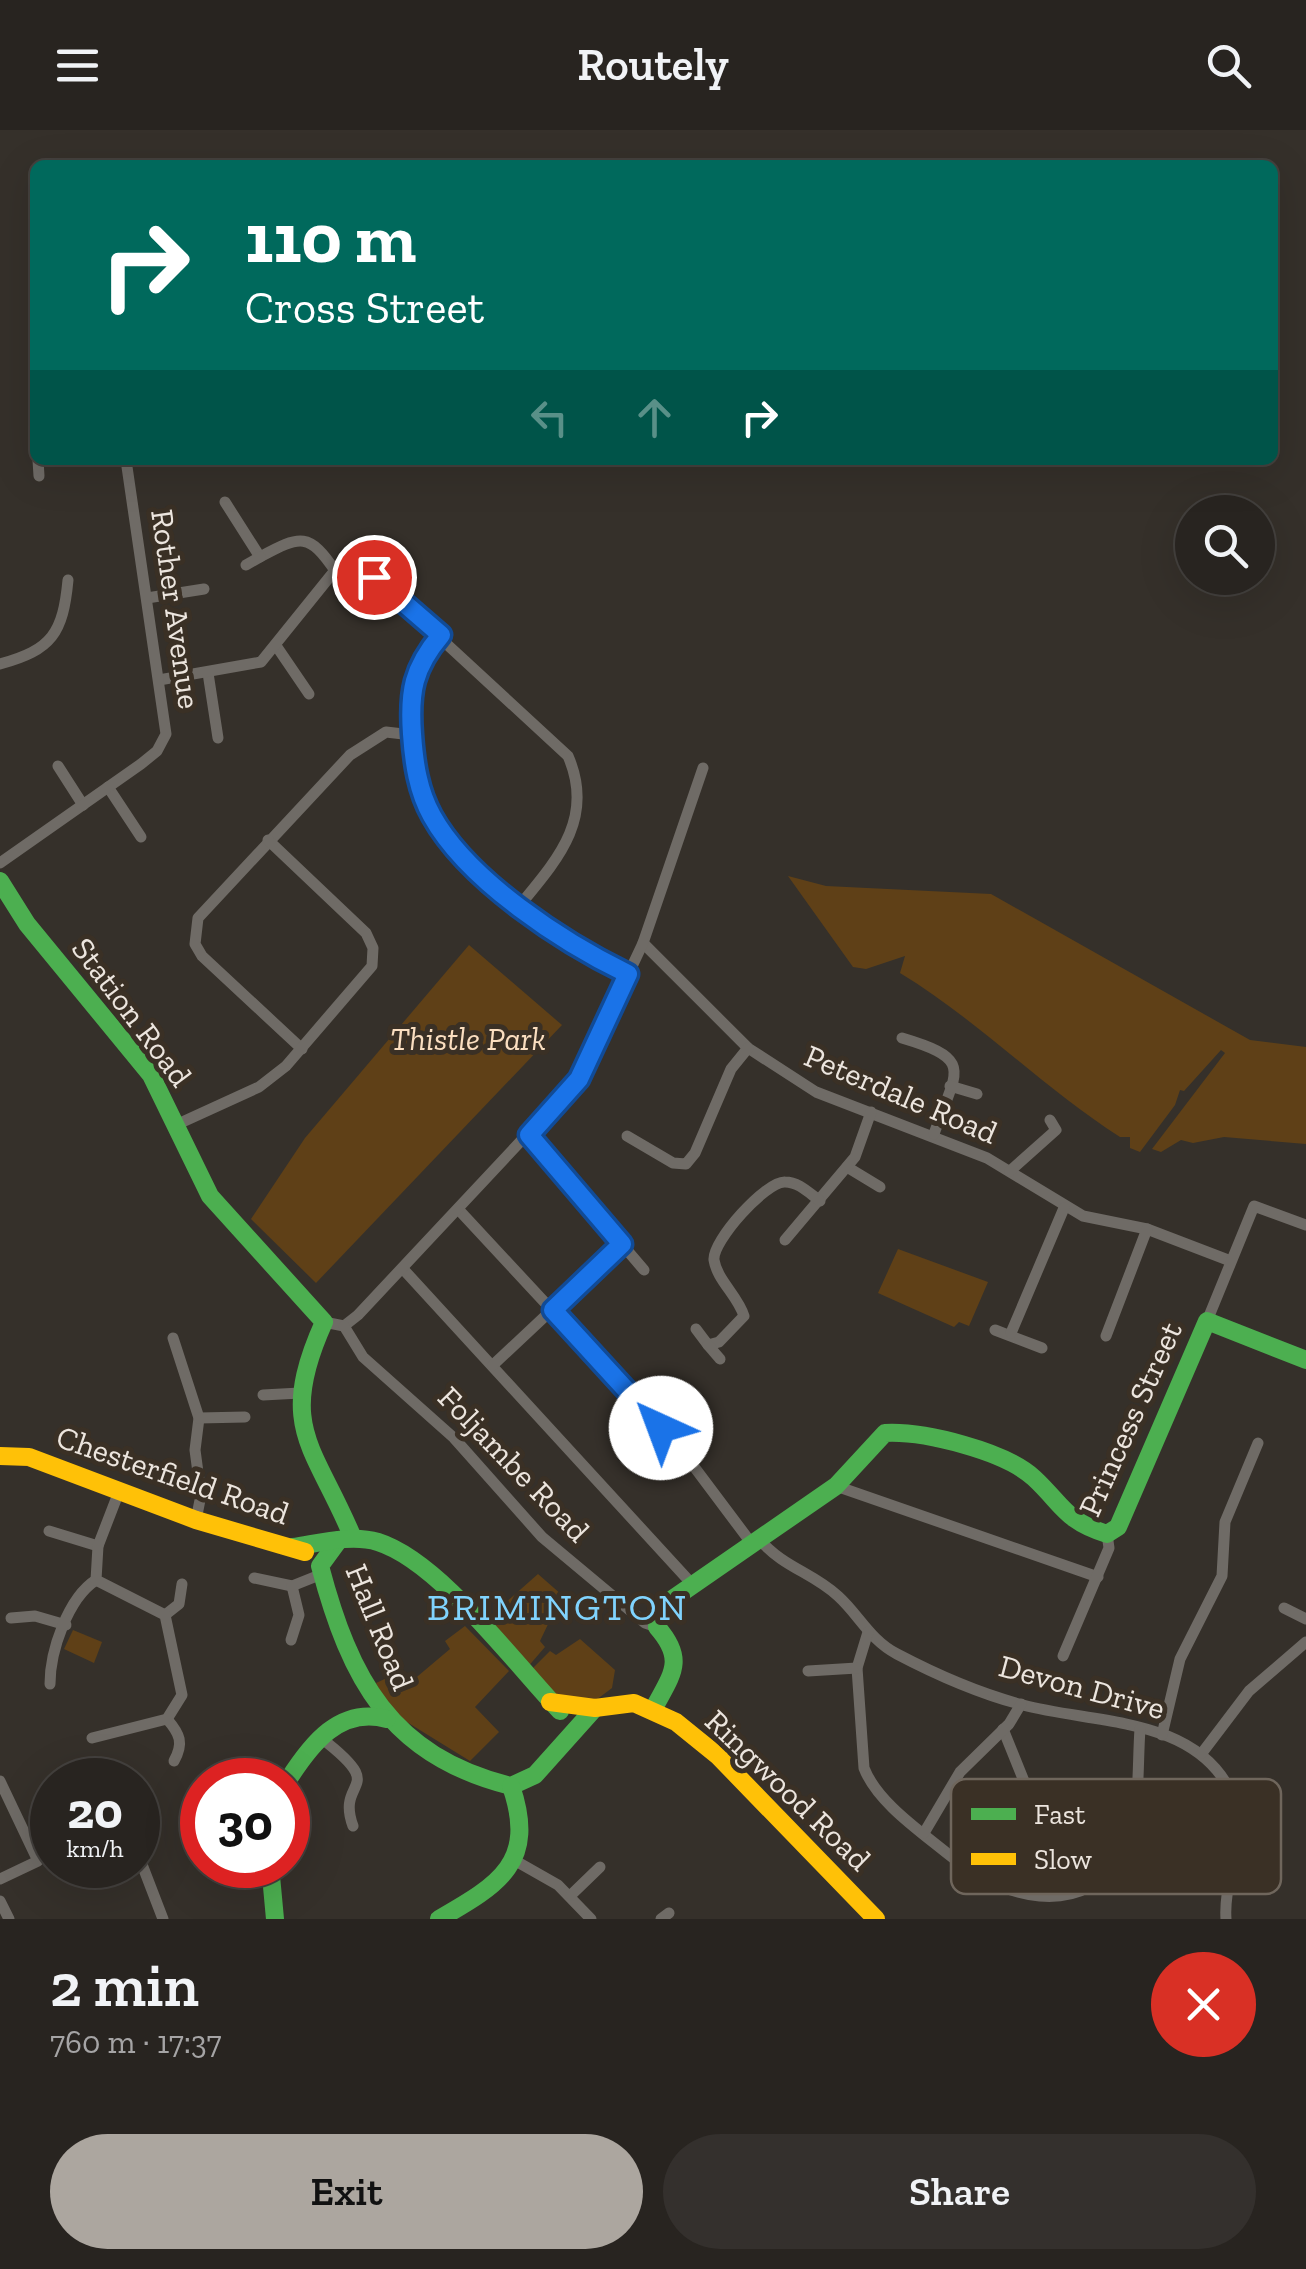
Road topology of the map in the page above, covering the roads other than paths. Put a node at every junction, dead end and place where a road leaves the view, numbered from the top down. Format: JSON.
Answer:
{"nodes":[{"id":1,"x":38,"y":465,"type":"edge"},
{"id":2,"x":127,"y":465,"type":"edge"},
{"id":3,"x":39,"y":476,"type":"dead end"},
{"id":4,"x":224,"y":502,"type":"dead end"},
{"id":5,"x":260,"y":557,"type":"junction"},
{"id":6,"x":246,"y":565,"type":"dead end"},
{"id":7,"x":341,"y":571,"type":"junction"},
{"id":8,"x":68,"y":580,"type":"dead end"},
{"id":9,"x":204,"y":589,"type":"dead end"},
{"id":10,"x":147,"y":598,"type":"junction"},
{"id":11,"x":441,"y":635,"type":"junction"},
{"id":12,"x":276,"y":647,"type":"junction"},
{"id":13,"x":0,"y":664,"type":"edge"},
{"id":14,"x":208,"y":673,"type":"junction"},
{"id":15,"x":159,"y":680,"type":"junction"},
{"id":16,"x":309,"y":694,"type":"dead end"},
{"id":17,"x":412,"y":734,"type":"junction"},
{"id":18,"x":218,"y":738,"type":"dead end"},
{"id":19,"x":58,"y":766,"type":"dead end"},
{"id":20,"x":703,"y":768,"type":"dead end"},
{"id":21,"x":108,"y":788,"type":"junction"},
{"id":22,"x":83,"y":805,"type":"junction"},
{"id":23,"x":141,"y":837,"type":"dead end"},
{"id":24,"x":268,"y":840,"type":"junction"},
{"id":25,"x":0,"y":863,"type":"edge"},
{"id":26,"x":0,"y":881,"type":"edge"},
{"id":27,"x":520,"y":905,"type":"junction"},
{"id":28,"x":643,"y":943,"type":"junction"},
{"id":29,"x":628,"y":974,"type":"junction"},
{"id":30,"x":902,"y":1038,"type":"dead end"},
{"id":31,"x":748,"y":1048,"type":"junction"},
{"id":32,"x":302,"y":1049,"type":"junction"},
{"id":33,"x":950,"y":1086,"type":"junction"},
{"id":34,"x":977,"y":1094,"type":"dead end"},
{"id":35,"x":871,"y":1112,"type":"junction"},
{"id":36,"x":1050,"y":1120,"type":"dead end"},
{"id":37,"x":178,"y":1124,"type":"junction"},
{"id":38,"x":934,"y":1134,"type":"junction"},
{"id":39,"x":529,"y":1135,"type":"junction"},
{"id":40,"x":627,"y":1136,"type":"dead end"},
{"id":41,"x":847,"y":1167,"type":"junction"},
{"id":42,"x":1010,"y":1171,"type":"junction"},
{"id":43,"x":880,"y":1187,"type":"dead end"},
{"id":44,"x":820,"y":1201,"type":"junction"},
{"id":45,"x":1064,"y":1208,"type":"junction"},
{"id":46,"x":458,"y":1209,"type":"junction"},
{"id":47,"x":1306,"y":1225,"type":"edge"},
{"id":48,"x":1147,"y":1229,"type":"junction"},
{"id":49,"x":786,"y":1240,"type":"dead end"},
{"id":50,"x":622,"y":1244,"type":"junction"},
{"id":51,"x":1228,"y":1260,"type":"junction"},
{"id":52,"x":404,"y":1270,"type":"junction"},
{"id":53,"x":644,"y":1270,"type":"dead end"},
{"id":54,"x":553,"y":1310,"type":"junction"},
{"id":55,"x":1207,"y":1321,"type":"junction"},
{"id":56,"x":324,"y":1322,"type":"junction"},
{"id":57,"x":344,"y":1326,"type":"junction"},
{"id":58,"x":696,"y":1329,"type":"dead end"},
{"id":59,"x":995,"y":1330,"type":"dead end"},
{"id":60,"x":1011,"y":1333,"type":"junction"},
{"id":61,"x":1106,"y":1336,"type":"dead end"},
{"id":62,"x":174,"y":1338,"type":"dead end"},
{"id":63,"x":708,"y":1345,"type":"junction"},
{"id":64,"x":1042,"y":1348,"type":"dead end"},
{"id":65,"x":720,"y":1358,"type":"dead end"},
{"id":66,"x":1306,"y":1360,"type":"edge"},
{"id":67,"x":493,"y":1365,"type":"junction"},
{"id":68,"x":300,"y":1393,"type":"junction"},
{"id":69,"x":263,"y":1395,"type":"dead end"},
{"id":70,"x":245,"y":1417,"type":"dead end"},
{"id":71,"x":199,"y":1418,"type":"junction"},
{"id":72,"x":1258,"y":1443,"type":"dead end"},
{"id":73,"x":0,"y":1456,"type":"edge"},
{"id":74,"x":836,"y":1486,"type":"junction"},
{"id":75,"x":120,"y":1489,"type":"junction"},
{"id":76,"x":196,"y":1520,"type":"junction"},
{"id":77,"x":49,"y":1532,"type":"dead end"},
{"id":78,"x":1108,"y":1534,"type":"junction"},
{"id":79,"x":346,"y":1539,"type":"junction"},
{"id":80,"x":755,"y":1542,"type":"junction"},
{"id":81,"x":98,"y":1546,"type":"junction"},
{"id":82,"x":293,"y":1547,"type":"junction"},
{"id":83,"x":321,"y":1570,"type":"junction"},
{"id":84,"x":1098,"y":1577,"type":"junction"},
{"id":85,"x":254,"y":1578,"type":"dead end"},
{"id":86,"x":96,"y":1580,"type":"junction"},
{"id":87,"x":182,"y":1584,"type":"dead end"},
{"id":88,"x":692,"y":1584,"type":"junction"},
{"id":89,"x":292,"y":1586,"type":"junction"},
{"id":90,"x":1284,"y":1608,"type":"dead end"},
{"id":91,"x":166,"y":1615,"type":"junction"},
{"id":92,"x":11,"y":1618,"type":"dead end"},
{"id":93,"x":1306,"y":1619,"type":"edge"},
{"id":94,"x":66,"y":1625,"type":"junction"},
{"id":95,"x":657,"y":1627,"type":"junction"},
{"id":96,"x":868,"y":1632,"type":"junction"},
{"id":97,"x":290,"y":1640,"type":"dead end"},
{"id":98,"x":1306,"y":1642,"type":"edge"},
{"id":99,"x":1063,"y":1656,"type":"dead end"},
{"id":100,"x":857,"y":1668,"type":"junction"},
{"id":101,"x":808,"y":1670,"type":"dead end"},
{"id":102,"x":362,"y":1676,"type":"junction"},
{"id":103,"x":50,"y":1684,"type":"dead end"},
{"id":104,"x":550,"y":1702,"type":"junction"},
{"id":105,"x":1021,"y":1704,"type":"junction"},
{"id":106,"x":595,"y":1708,"type":"junction"},
{"id":107,"x":654,"y":1708,"type":"junction"},
{"id":108,"x":347,"y":1716,"type":"junction"},
{"id":109,"x":167,"y":1719,"type":"junction"},
{"id":110,"x":387,"y":1719,"type":"junction"},
{"id":111,"x":574,"y":1726,"type":"junction"},
{"id":112,"x":1002,"y":1729,"type":"junction"},
{"id":113,"x":1140,"y":1729,"type":"junction"},
{"id":114,"x":1162,"y":1735,"type":"junction"},
{"id":115,"x":92,"y":1738,"type":"dead end"},
{"id":116,"x":321,"y":1738,"type":"junction"},
{"id":117,"x":1202,"y":1754,"type":"junction"},
{"id":118,"x":305,"y":1758,"type":"edge"},
{"id":119,"x":174,"y":1761,"type":"dead end"},
{"id":120,"x":956,"y":1779,"type":"edge"},
{"id":121,"x":1023,"y":1779,"type":"edge"},
{"id":122,"x":1136,"y":1779,"type":"edge"},
{"id":123,"x":1220,"y":1779,"type":"edge"},
{"id":124,"x":0,"y":1781,"type":"edge"},
{"id":125,"x":511,"y":1786,"type":"junction"},
{"id":126,"x":951,"y":1787,"type":"edge"},
{"id":127,"x":353,"y":1826,"type":"dead end"},
{"id":128,"x":924,"y":1833,"type":"junction"},
{"id":129,"x":951,"y":1854,"type":"edge"},
{"id":130,"x":514,"y":1860,"type":"junction"},
{"id":131,"x":600,"y":1868,"type":"dead end"},
{"id":132,"x":0,"y":1879,"type":"edge"},
{"id":133,"x":151,"y":1888,"type":"edge"},
{"id":134,"x":272,"y":1888,"type":"edge"},
{"id":135,"x":1001,"y":1894,"type":"edge"},
{"id":136,"x":1094,"y":1894,"type":"edge"},
{"id":137,"x":1229,"y":1894,"type":"edge"},
{"id":138,"x":572,"y":1895,"type":"junction"},
{"id":139,"x":0,"y":1901,"type":"edge"},
{"id":140,"x":9,"y":1919,"type":"edge"},
{"id":141,"x":163,"y":1919,"type":"edge"},
{"id":142,"x":275,"y":1919,"type":"edge"},
{"id":143,"x":440,"y":1919,"type":"edge"},
{"id":144,"x":591,"y":1919,"type":"edge"},
{"id":145,"x":876,"y":1919,"type":"edge"},
{"id":146,"x":1226,"y":1919,"type":"edge"}],
"edges":[{"from":1,"to":3,"type":"street"},
{"from":2,"to":10,"type":"street","name":"Rother Avenue"},
{"from":4,"to":5,"type":"street"},
{"from":5,"to":6,"type":"street"},
{"from":5,"to":7,"type":"street"},
{"from":7,"to":11,"type":"street"},
{"from":7,"to":12,"type":"street"},
{"from":8,"to":13,"type":"street"},
{"from":9,"to":10,"type":"street"},
{"from":10,"to":15,"type":"street","name":"Rother Avenue"},
{"from":11,"to":17,"type":"street"},
{"from":11,"to":27,"type":"street"},
{"from":12,"to":14,"type":"street"},
{"from":12,"to":16,"type":"street"},
{"from":14,"to":15,"type":"street"},
{"from":14,"to":18,"type":"street"},
{"from":15,"to":21,"type":"street","name":"Rother Avenue"},
{"from":17,"to":24,"type":"street"},
{"from":17,"to":27,"type":"street"},
{"from":19,"to":22,"type":"street"},
{"from":20,"to":28,"type":"street"},
{"from":21,"to":22,"type":"street","name":"Rother Avenue"},
{"from":21,"to":23,"type":"street"},
{"from":22,"to":25,"type":"street","name":"Rother Avenue"},
{"from":24,"to":32,"type":"street"},
{"from":24,"to":32,"type":"street"},
{"from":26,"to":37,"type":"main road","name":"Station Road"},
{"from":27,"to":29,"type":"street"},
{"from":28,"to":29,"type":"street"},
{"from":28,"to":31,"type":"street","name":"Peterdale Road"},
{"from":29,"to":39,"type":"street"},
{"from":30,"to":33,"type":"street"},
{"from":31,"to":35,"type":"street","name":"Peterdale Road"},
{"from":31,"to":40,"type":"street"},
{"from":32,"to":37,"type":"street"},
{"from":33,"to":34,"type":"street"},
{"from":33,"to":38,"type":"street"},
{"from":35,"to":38,"type":"street","name":"Peterdale Road"},
{"from":35,"to":41,"type":"street"},
{"from":36,"to":42,"type":"street"},
{"from":37,"to":56,"type":"main road","name":"Station Road"},
{"from":38,"to":42,"type":"street","name":"Peterdale Road"},
{"from":39,"to":46,"type":"street"},
{"from":39,"to":50,"type":"street"},
{"from":41,"to":43,"type":"street"},
{"from":41,"to":44,"type":"street"},
{"from":42,"to":45,"type":"street","name":"Peterdale Road"},
{"from":44,"to":49,"type":"street"},
{"from":44,"to":63,"type":"street"},
{"from":45,"to":48,"type":"street","name":"Peterdale Road"},
{"from":45,"to":60,"type":"street"},
{"from":46,"to":52,"type":"street"},
{"from":46,"to":54,"type":"street","name":"Devon Drive"},
{"from":47,"to":51,"type":"street","name":"Princess Street"},
{"from":48,"to":51,"type":"street","name":"Peterdale Road"},
{"from":48,"to":61,"type":"street"},
{"from":50,"to":53,"type":"street"},
{"from":50,"to":54,"type":"street"},
{"from":51,"to":55,"type":"street","name":"Princess Street"},
{"from":52,"to":57,"type":"street"},
{"from":52,"to":67,"type":"street"},
{"from":54,"to":67,"type":"street"},
{"from":54,"to":80,"type":"street","name":"Devon Drive"},
{"from":55,"to":66,"type":"main road"},
{"from":55,"to":78,"type":"main road","name":"Princess Street"},
{"from":56,"to":57,"type":"street"},
{"from":56,"to":68,"type":"main road"},
{"from":57,"to":95,"type":"street","name":"Foljambe Road"},
{"from":58,"to":63,"type":"street"},
{"from":59,"to":60,"type":"street"},
{"from":60,"to":64,"type":"street"},
{"from":62,"to":71,"type":"street"},
{"from":63,"to":65,"type":"street"},
{"from":67,"to":88,"type":"street"},
{"from":68,"to":69,"type":"street"},
{"from":68,"to":79,"type":"main road"},
{"from":70,"to":71,"type":"street"},
{"from":71,"to":76,"type":"street"},
{"from":72,"to":114,"type":"street"},
{"from":73,"to":75,"type":"main road","name":"Chesterfield Road"},
{"from":74,"to":78,"type":"main road"},
{"from":74,"to":80,"type":"main road"},
{"from":74,"to":84,"type":"street"},
{"from":75,"to":76,"type":"main road","name":"Chesterfield Road"},
{"from":75,"to":81,"type":"street"},
{"from":76,"to":82,"type":"main road","name":"Chesterfield Road"},
{"from":77,"to":81,"type":"street"},
{"from":78,"to":84,"type":"street","name":"Princess Street"},
{"from":79,"to":82,"type":"main road"},
{"from":79,"to":83,"type":"main road","name":"Hall Road"},
{"from":79,"to":104,"type":"main road"},
{"from":80,"to":88,"type":"main road"},
{"from":80,"to":96,"type":"street","name":"Devon Drive"},
{"from":81,"to":86,"type":"street"},
{"from":82,"to":83,"type":"main road","name":"Chesterfield Road"},
{"from":83,"to":89,"type":"street"},
{"from":83,"to":102,"type":"main road","name":"Hall Road"},
{"from":84,"to":99,"type":"street","name":"Princess Street"},
{"from":85,"to":89,"type":"street"},
{"from":86,"to":91,"type":"street"},
{"from":86,"to":94,"type":"street"},
{"from":87,"to":91,"type":"street"},
{"from":88,"to":95,"type":"main road"},
{"from":89,"to":97,"type":"street"},
{"from":90,"to":93,"type":"street"},
{"from":91,"to":109,"type":"street"},
{"from":92,"to":94,"type":"street"},
{"from":94,"to":103,"type":"street"},
{"from":95,"to":107,"type":"main road"},
{"from":96,"to":100,"type":"street"},
{"from":96,"to":105,"type":"street","name":"Devon Drive"},
{"from":98,"to":117,"type":"street"},
{"from":100,"to":101,"type":"street"},
{"from":100,"to":128,"type":"street"},
{"from":102,"to":108,"type":"main road"},
{"from":102,"to":110,"type":"main road","name":"Hall Road"},
{"from":104,"to":106,"type":"main road","name":"Ringwood Road"},
{"from":104,"to":111,"type":"main road"},
{"from":105,"to":112,"type":"street"},
{"from":105,"to":113,"type":"street","name":"Devon Drive"},
{"from":106,"to":107,"type":"main road","name":"Ringwood Road"},
{"from":106,"to":111,"type":"main road"},
{"from":107,"to":145,"type":"main road","name":"Ringwood Road"},
{"from":108,"to":110,"type":"main road"},
{"from":108,"to":116,"type":"main road"},
{"from":109,"to":115,"type":"street"},
{"from":109,"to":119,"type":"street"},
{"from":110,"to":125,"type":"main road","name":"Hall Road"},
{"from":111,"to":125,"type":"main road"},
{"from":112,"to":120,"type":"street"},
{"from":112,"to":121,"type":"street"},
{"from":113,"to":114,"type":"street","name":"Devon Drive"},
{"from":113,"to":122,"type":"street"},
{"from":114,"to":117,"type":"street","name":"Devon Drive"},
{"from":116,"to":118,"type":"main road"},
{"from":116,"to":127,"type":"street"},
{"from":117,"to":123,"type":"street","name":"Devon Drive"},
{"from":124,"to":132,"type":"street"},
{"from":125,"to":130,"type":"main road"},
{"from":126,"to":128,"type":"street"},
{"from":128,"to":129,"type":"street"},
{"from":130,"to":138,"type":"street"},
{"from":130,"to":143,"type":"main road"},
{"from":131,"to":138,"type":"street"},
{"from":133,"to":141,"type":"street"},
{"from":134,"to":142,"type":"main road"},
{"from":135,"to":136,"type":"street"},
{"from":137,"to":146,"type":"street","name":"Devon Drive"},
{"from":138,"to":144,"type":"street"},
{"from":139,"to":140,"type":"street"}]}
